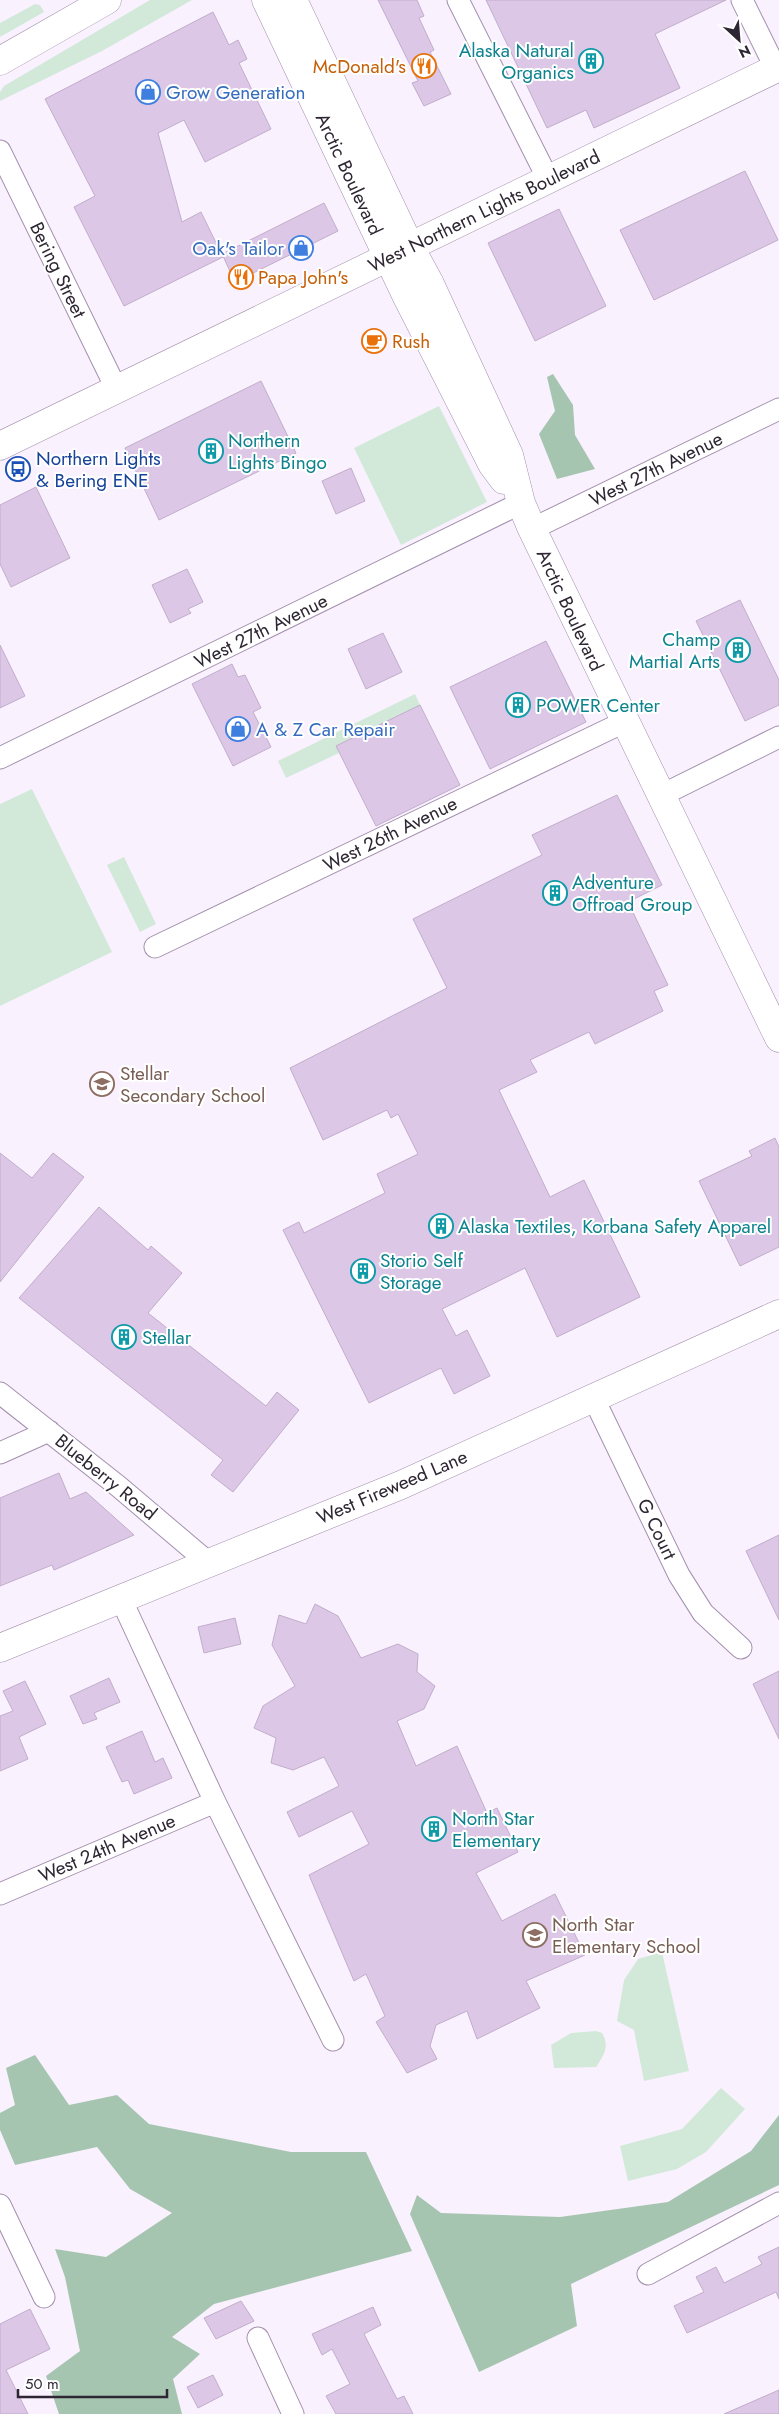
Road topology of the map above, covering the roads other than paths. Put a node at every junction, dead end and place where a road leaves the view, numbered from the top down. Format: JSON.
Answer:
{"nodes":[{"id":1,"x":107,"y":0,"type":"edge"},
{"id":2,"x":266,"y":0,"type":"edge"},
{"id":3,"x":293,"y":0,"type":"edge"},
{"id":4,"x":458,"y":0,"type":"edge"},
{"id":5,"x":742,"y":0,"type":"edge"},
{"id":6,"x":0,"y":61,"type":"edge"},
{"id":7,"x":777,"y":68,"type":"edge"},
{"id":8,"x":0,"y":151,"type":"edge"},
{"id":9,"x":548,"y":180,"type":"junction"},
{"id":10,"x":399,"y":253,"type":"junction"},
{"id":11,"x":117,"y":390,"type":"junction"},
{"id":12,"x":779,"y":409,"type":"edge"},
{"id":13,"x":0,"y":446,"type":"edge"},
{"id":14,"x":522,"y":503,"type":"junction"},
{"id":15,"x":532,"y":529,"type":"junction"},
{"id":16,"x":624,"y":722,"type":"junction"},
{"id":17,"x":779,"y":738,"type":"edge"},
{"id":18,"x":0,"y":758,"type":"edge"},
{"id":19,"x":660,"y":796,"type":"junction"},
{"id":20,"x":155,"y":946,"type":"dead end"},
{"id":21,"x":779,"y":1038,"type":"edge"},
{"id":22,"x":779,"y":1314,"type":"edge"},
{"id":23,"x":0,"y":1393,"type":"edge"},
{"id":24,"x":594,"y":1397,"type":"junction"},
{"id":25,"x":49,"y":1431,"type":"junction"},
{"id":26,"x":0,"y":1453,"type":"edge"},
{"id":27,"x":210,"y":1564,"type":"junction"},
{"id":28,"x":121,"y":1599,"type":"junction"},
{"id":29,"x":0,"y":1648,"type":"edge"},
{"id":30,"x":740,"y":1648,"type":"dead end"},
{"id":31,"x":215,"y":1802,"type":"junction"},
{"id":32,"x":0,"y":1894,"type":"edge"},
{"id":33,"x":333,"y":2040,"type":"dead end"},
{"id":34,"x":779,"y":2203,"type":"edge"},
{"id":35,"x":0,"y":2205,"type":"edge"},
{"id":36,"x":648,"y":2274,"type":"dead end"},
{"id":37,"x":44,"y":2296,"type":"dead end"},
{"id":38,"x":258,"y":2338,"type":"dead end"},
{"id":39,"x":293,"y":2414,"type":"edge"}],
"edges":[{"from":1,"to":6,"type":"main road"},
{"from":2,"to":10,"type":"main road","name":"Arctic Boulevard"},
{"from":3,"to":10,"type":"main road","name":"Arctic Boulevard"},
{"from":4,"to":9,"type":"street"},
{"from":5,"to":7,"type":"street"},
{"from":7,"to":9,"type":"main road","name":"West Northern Lights Boulevard"},
{"from":8,"to":11,"type":"street","name":"Bering Street"},
{"from":9,"to":10,"type":"main road","name":"West Northern Lights Boulevard"},
{"from":10,"to":11,"type":"main road","name":"West Northern Lights Boulevard"},
{"from":10,"to":14,"type":"main road","name":"Arctic Boulevard"},
{"from":11,"to":13,"type":"main road","name":"West Northern Lights Boulevard"},
{"from":12,"to":15,"type":"street","name":"West 27th Avenue"},
{"from":14,"to":15,"type":"main road","name":"Arctic Boulevard"},
{"from":14,"to":18,"type":"street","name":"West 27th Avenue"},
{"from":15,"to":16,"type":"main road","name":"Arctic Boulevard"},
{"from":16,"to":19,"type":"main road","name":"Arctic Boulevard"},
{"from":16,"to":20,"type":"street","name":"West 26th Avenue"},
{"from":17,"to":19,"type":"street"},
{"from":19,"to":21,"type":"main road","name":"Arctic Boulevard"},
{"from":22,"to":24,"type":"main road","name":"West Fireweed Lane"},
{"from":23,"to":25,"type":"street","name":"Blueberry Road"},
{"from":24,"to":27,"type":"main road","name":"West Fireweed Lane"},
{"from":24,"to":30,"type":"street","name":"G Court"},
{"from":25,"to":26,"type":"street"},
{"from":25,"to":27,"type":"street","name":"Blueberry Road"},
{"from":27,"to":28,"type":"main road","name":"West Fireweed Lane"},
{"from":28,"to":29,"type":"main road","name":"West Fireweed Lane"},
{"from":28,"to":31,"type":"street"},
{"from":31,"to":32,"type":"street","name":"West 24th Avenue"},
{"from":31,"to":33,"type":"street"},
{"from":34,"to":36,"type":"street"},
{"from":35,"to":37,"type":"street"},
{"from":38,"to":39,"type":"street"}]}
